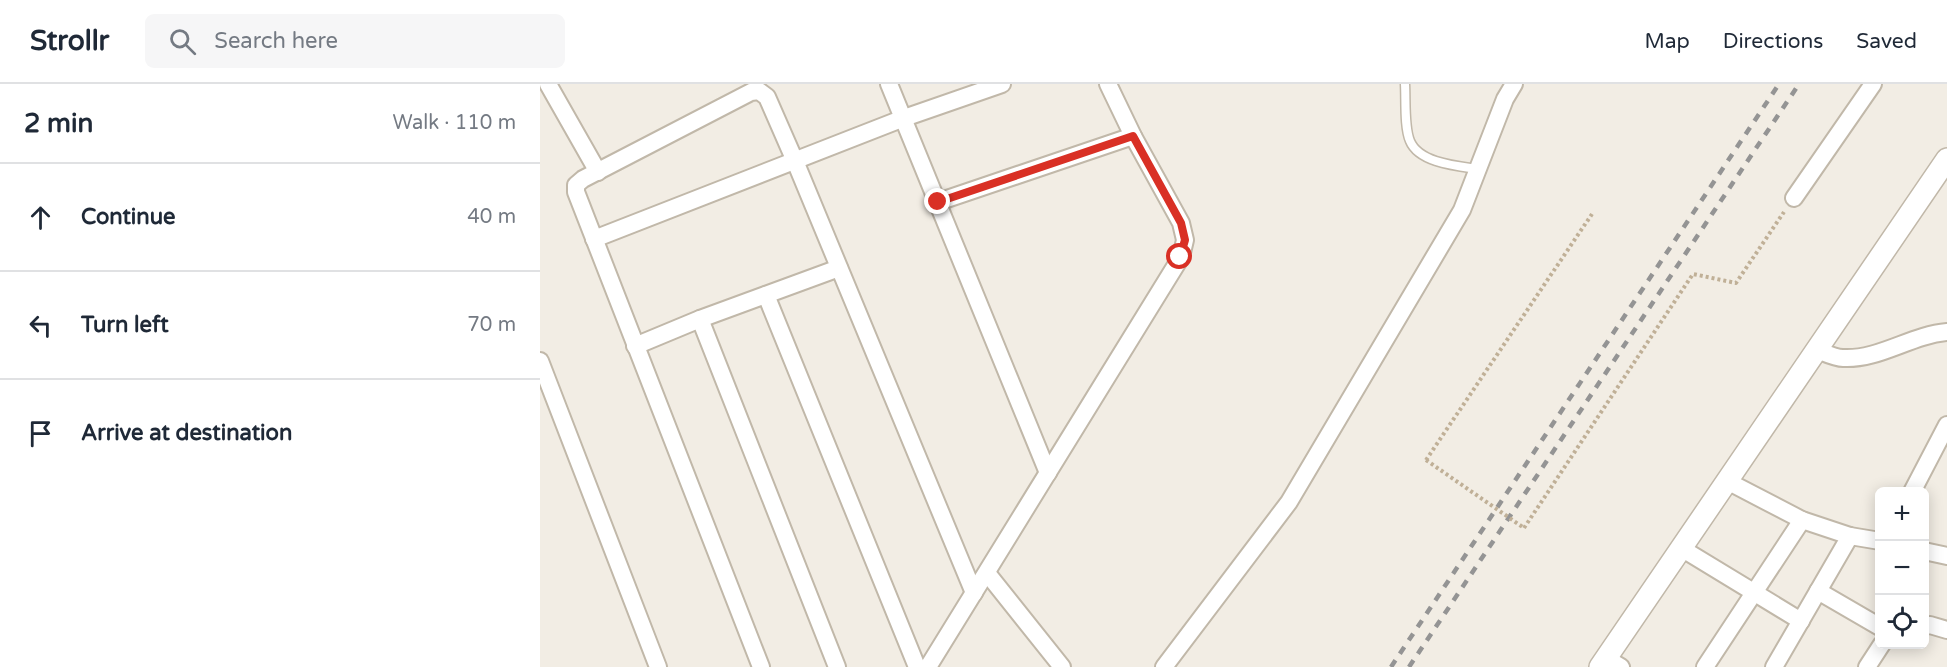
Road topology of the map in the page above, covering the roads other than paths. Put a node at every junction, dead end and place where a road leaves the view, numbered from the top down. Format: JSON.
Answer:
{"nodes":[{"id":1,"x":548,"y":84,"type":"edge"},
{"id":2,"x":889,"y":84,"type":"edge"},
{"id":3,"x":1002,"y":84,"type":"edge"},
{"id":4,"x":1108,"y":84,"type":"edge"},
{"id":5,"x":1405,"y":84,"type":"edge"},
{"id":6,"x":1514,"y":84,"type":"edge"},
{"id":7,"x":1873,"y":84,"type":"edge"},
{"id":8,"x":903,"y":118,"type":"junction"},
{"id":9,"x":1133,"y":136,"type":"junction"},
{"id":10,"x":1947,"y":159,"type":"edge"},
{"id":11,"x":795,"y":161,"type":"junction"},
{"id":12,"x":1478,"y":169,"type":"junction"},
{"id":13,"x":598,"y":172,"type":"junction"},
{"id":14,"x":1794,"y":198,"type":"road end"},
{"id":15,"x":938,"y":202,"type":"junction"},
{"id":16,"x":594,"y":239,"type":"junction"},
{"id":17,"x":839,"y":268,"type":"junction"},
{"id":18,"x":766,"y":295,"type":"junction"},
{"id":19,"x":700,"y":319,"type":"junction"},
{"id":20,"x":1947,"y":332,"type":"edge"},
{"id":21,"x":635,"y":346,"type":"junction"},
{"id":22,"x":1817,"y":350,"type":"junction"},
{"id":23,"x":540,"y":361,"type":"edge"},
{"id":24,"x":1947,"y":425,"type":"edge"},
{"id":25,"x":1048,"y":473,"type":"junction"},
{"id":26,"x":1727,"y":481,"type":"junction"},
{"id":27,"x":1915,"y":487,"type":"edge"},
{"id":28,"x":1802,"y":520,"type":"junction"},
{"id":29,"x":1850,"y":536,"type":"junction"},
{"id":30,"x":1875,"y":540,"type":"edge"},
{"id":31,"x":1681,"y":548,"type":"junction"},
{"id":32,"x":1929,"y":552,"type":"edge"},
{"id":33,"x":1947,"y":556,"type":"edge"},
{"id":34,"x":987,"y":573,"type":"junction"},
{"id":35,"x":1818,"y":591,"type":"junction"},
{"id":36,"x":974,"y":592,"type":"junction"},
{"id":37,"x":1754,"y":593,"type":"junction"},
{"id":38,"x":1801,"y":621,"type":"junction"},
{"id":39,"x":1875,"y":624,"type":"edge"},
{"id":40,"x":1929,"y":625,"type":"edge"},
{"id":41,"x":1947,"y":630,"type":"edge"},
{"id":42,"x":1879,"y":649,"type":"edge"},
{"id":43,"x":1609,"y":664,"type":"edge"},
{"id":44,"x":658,"y":667,"type":"edge"},
{"id":45,"x":761,"y":667,"type":"edge"},
{"id":46,"x":837,"y":667,"type":"edge"},
{"id":47,"x":917,"y":667,"type":"edge"},
{"id":48,"x":928,"y":667,"type":"edge"},
{"id":49,"x":1062,"y":667,"type":"edge"},
{"id":50,"x":1164,"y":667,"type":"edge"},
{"id":51,"x":1704,"y":667,"type":"edge"},
{"id":52,"x":1774,"y":667,"type":"edge"},
{"id":53,"x":1867,"y":667,"type":"edge"}],
"edges":[{"from":1,"to":13,"type":"street"},
{"from":2,"to":8,"type":"street"},
{"from":3,"to":8,"type":"street"},
{"from":4,"to":9,"type":"street"},
{"from":5,"to":12,"type":"lane"},
{"from":6,"to":12,"type":"street"},
{"from":7,"to":14,"type":"street"},
{"from":8,"to":11,"type":"street"},
{"from":8,"to":15,"type":"street"},
{"from":9,"to":15,"type":"street"},
{"from":9,"to":25,"type":"street"},
{"from":10,"to":22,"type":"street"},
{"from":11,"to":13,"type":"street"},
{"from":11,"to":16,"type":"street"},
{"from":11,"to":17,"type":"street"},
{"from":12,"to":50,"type":"street"},
{"from":13,"to":16,"type":"street"},
{"from":15,"to":25,"type":"street"},
{"from":16,"to":21,"type":"street"},
{"from":17,"to":18,"type":"street"},
{"from":17,"to":36,"type":"street"},
{"from":18,"to":19,"type":"street"},
{"from":18,"to":47,"type":"street"},
{"from":19,"to":21,"type":"street"},
{"from":19,"to":46,"type":"street"},
{"from":20,"to":22,"type":"street"},
{"from":21,"to":45,"type":"street"},
{"from":22,"to":26,"type":"street"},
{"from":23,"to":44,"type":"street"},
{"from":24,"to":27,"type":"street"},
{"from":25,"to":34,"type":"street"},
{"from":26,"to":28,"type":"street"},
{"from":26,"to":31,"type":"street"},
{"from":28,"to":29,"type":"street"},
{"from":28,"to":37,"type":"street"},
{"from":29,"to":30,"type":"street"},
{"from":29,"to":35,"type":"street"},
{"from":31,"to":37,"type":"street"},
{"from":31,"to":43,"type":"street"},
{"from":32,"to":33,"type":"street"},
{"from":34,"to":36,"type":"street"},
{"from":34,"to":49,"type":"street"},
{"from":35,"to":38,"type":"street"},
{"from":35,"to":39,"type":"street"},
{"from":36,"to":48,"type":"street"},
{"from":37,"to":38,"type":"street"},
{"from":37,"to":51,"type":"street"},
{"from":38,"to":52,"type":"street"},
{"from":40,"to":41,"type":"street"},
{"from":42,"to":53,"type":"street"}]}
